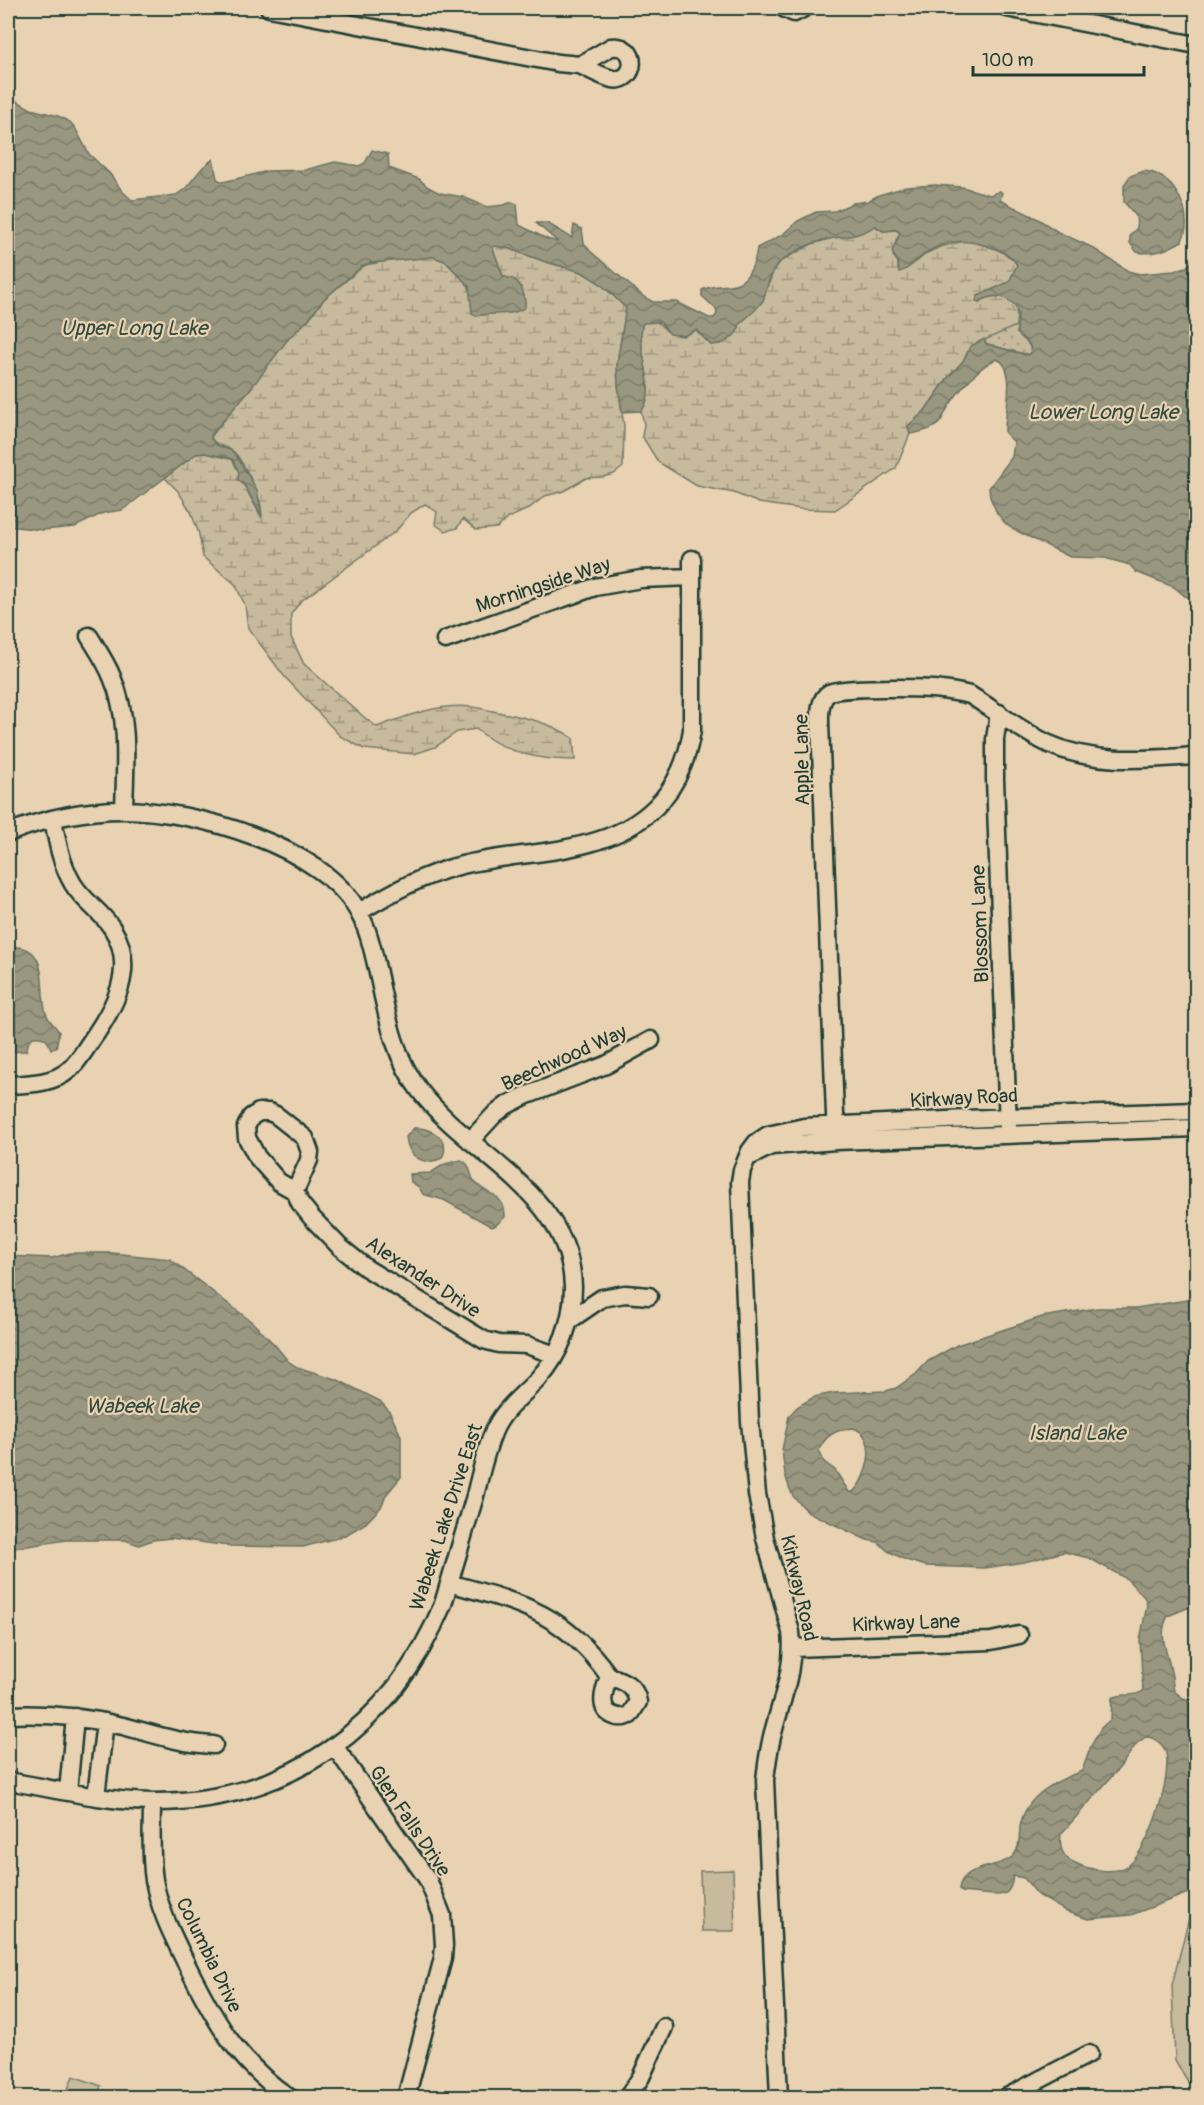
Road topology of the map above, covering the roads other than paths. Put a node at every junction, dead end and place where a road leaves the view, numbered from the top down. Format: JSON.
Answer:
{"nodes":[{"id":1,"x":268,"y":8,"type":"edge"},
{"id":2,"x":783,"y":8,"type":"edge"},
{"id":3,"x":804,"y":8,"type":"edge"},
{"id":4,"x":1007,"y":8,"type":"edge"},
{"id":5,"x":1197,"y":45,"type":"edge"},
{"id":6,"x":580,"y":65,"type":"dead end"},
{"id":7,"x":692,"y":559,"type":"dead end"},
{"id":8,"x":692,"y":577,"type":"junction"},
{"id":9,"x":89,"y":636,"type":"dead end"},
{"id":10,"x":445,"y":640,"type":"dead end"},
{"id":11,"x":999,"y":714,"type":"junction"},
{"id":12,"x":1197,"y":756,"type":"edge"},
{"id":13,"x":124,"y":810,"type":"junction"},
{"id":14,"x":52,"y":819,"type":"junction"},
{"id":15,"x":8,"y":833,"type":"edge"},
{"id":16,"x":359,"y":912,"type":"junction"},
{"id":17,"x":651,"y":1040,"type":"dead end"},
{"id":18,"x":8,"y":1085,"type":"edge"},
{"id":19,"x":1197,"y":1111,"type":"edge"},
{"id":20,"x":1008,"y":1117,"type":"junction"},
{"id":21,"x":1197,"y":1128,"type":"edge"},
{"id":22,"x":836,"y":1133,"type":"junction"},
{"id":23,"x":1009,"y":1134,"type":"junction"},
{"id":24,"x":470,"y":1141,"type":"junction"},
{"id":25,"x":295,"y":1191,"type":"junction"},
{"id":26,"x":649,"y":1296,"type":"dead end"},
{"id":27,"x":570,"y":1320,"type":"junction"},
{"id":28,"x":555,"y":1355,"type":"junction"},
{"id":29,"x":449,"y":1583,"type":"junction"},
{"id":30,"x":1019,"y":1635,"type":"dead end"},
{"id":31,"x":793,"y":1648,"type":"junction"},
{"id":32,"x":609,"y":1676,"type":"dead end"},
{"id":33,"x":8,"y":1715,"type":"edge"},
{"id":34,"x":75,"y":1717,"type":"junction"},
{"id":35,"x":105,"y":1722,"type":"junction"},
{"id":36,"x":214,"y":1745,"type":"dead end"},
{"id":37,"x":335,"y":1747,"type":"junction"},
{"id":38,"x":8,"y":1781,"type":"edge"},
{"id":39,"x":68,"y":1792,"type":"junction"},
{"id":40,"x":96,"y":1796,"type":"junction"},
{"id":41,"x":152,"y":1802,"type":"junction"},
{"id":42,"x":664,"y":2027,"type":"dead end"},
{"id":43,"x":1089,"y":2054,"type":"dead end"},
{"id":44,"x":291,"y":2097,"type":"edge"},
{"id":45,"x":406,"y":2097,"type":"edge"},
{"id":46,"x":627,"y":2097,"type":"edge"},
{"id":47,"x":779,"y":2097,"type":"edge"},
{"id":48,"x":1005,"y":2097,"type":"edge"}],
"edges":[{"from":1,"to":6,"type":"street"},
{"from":2,"to":3,"type":"street"},
{"from":4,"to":5,"type":"street"},
{"from":7,"to":8,"type":"street"},
{"from":8,"to":10,"type":"street","name":"Morningside Way"},
{"from":8,"to":16,"type":"street"},
{"from":9,"to":13,"type":"street"},
{"from":11,"to":12,"type":"street","name":"Apple Lane"},
{"from":11,"to":20,"type":"street","name":"Blossom Lane"},
{"from":11,"to":22,"type":"street","name":"Apple Lane"},
{"from":13,"to":14,"type":"street","name":"Wabeek Lake Drive East"},
{"from":13,"to":16,"type":"street","name":"Wabeek Lake Drive East"},
{"from":14,"to":15,"type":"street","name":"Wabeek Lake Drive East"},
{"from":14,"to":18,"type":"street"},
{"from":16,"to":24,"type":"street","name":"Wabeek Lake Drive East"},
{"from":17,"to":24,"type":"street","name":"Beechwood Way"},
{"from":19,"to":20,"type":"street","name":"Kirkway Road"},
{"from":20,"to":22,"type":"street","name":"Kirkway Road"},
{"from":20,"to":23,"type":"street","name":"Blossom Lane"},
{"from":21,"to":23,"type":"street","name":"Kirkway Road"},
{"from":22,"to":23,"type":"street","name":"Kirkway Road"},
{"from":22,"to":31,"type":"street","name":"Kirkway Road"},
{"from":24,"to":27,"type":"street","name":"Wabeek Lake Drive East"},
{"from":25,"to":25,"type":"street","name":"Alexander Drive"},
{"from":25,"to":28,"type":"street","name":"Alexander Drive"},
{"from":26,"to":27,"type":"street"},
{"from":27,"to":28,"type":"street","name":"Wabeek Lake Drive East"},
{"from":28,"to":29,"type":"street","name":"Wabeek Lake Drive East"},
{"from":29,"to":32,"type":"street"},
{"from":29,"to":37,"type":"street","name":"Wabeek Lake Drive East"},
{"from":30,"to":31,"type":"street","name":"Kirkway Lane"},
{"from":31,"to":47,"type":"street","name":"Kirkway Road"},
{"from":33,"to":34,"type":"street"},
{"from":34,"to":35,"type":"street"},
{"from":34,"to":39,"type":"street"},
{"from":35,"to":36,"type":"street"},
{"from":35,"to":40,"type":"street"},
{"from":37,"to":41,"type":"street","name":"Wabeek Lake Drive East"},
{"from":37,"to":45,"type":"street","name":"Glen Falls Drive"},
{"from":38,"to":39,"type":"street","name":"Wabeek Lake Drive East"},
{"from":39,"to":40,"type":"street","name":"Wabeek Lake Drive East"},
{"from":40,"to":41,"type":"street","name":"Wabeek Lake Drive East"},
{"from":41,"to":44,"type":"street","name":"Columbia Drive"},
{"from":42,"to":46,"type":"street"},
{"from":43,"to":48,"type":"street"}]}
